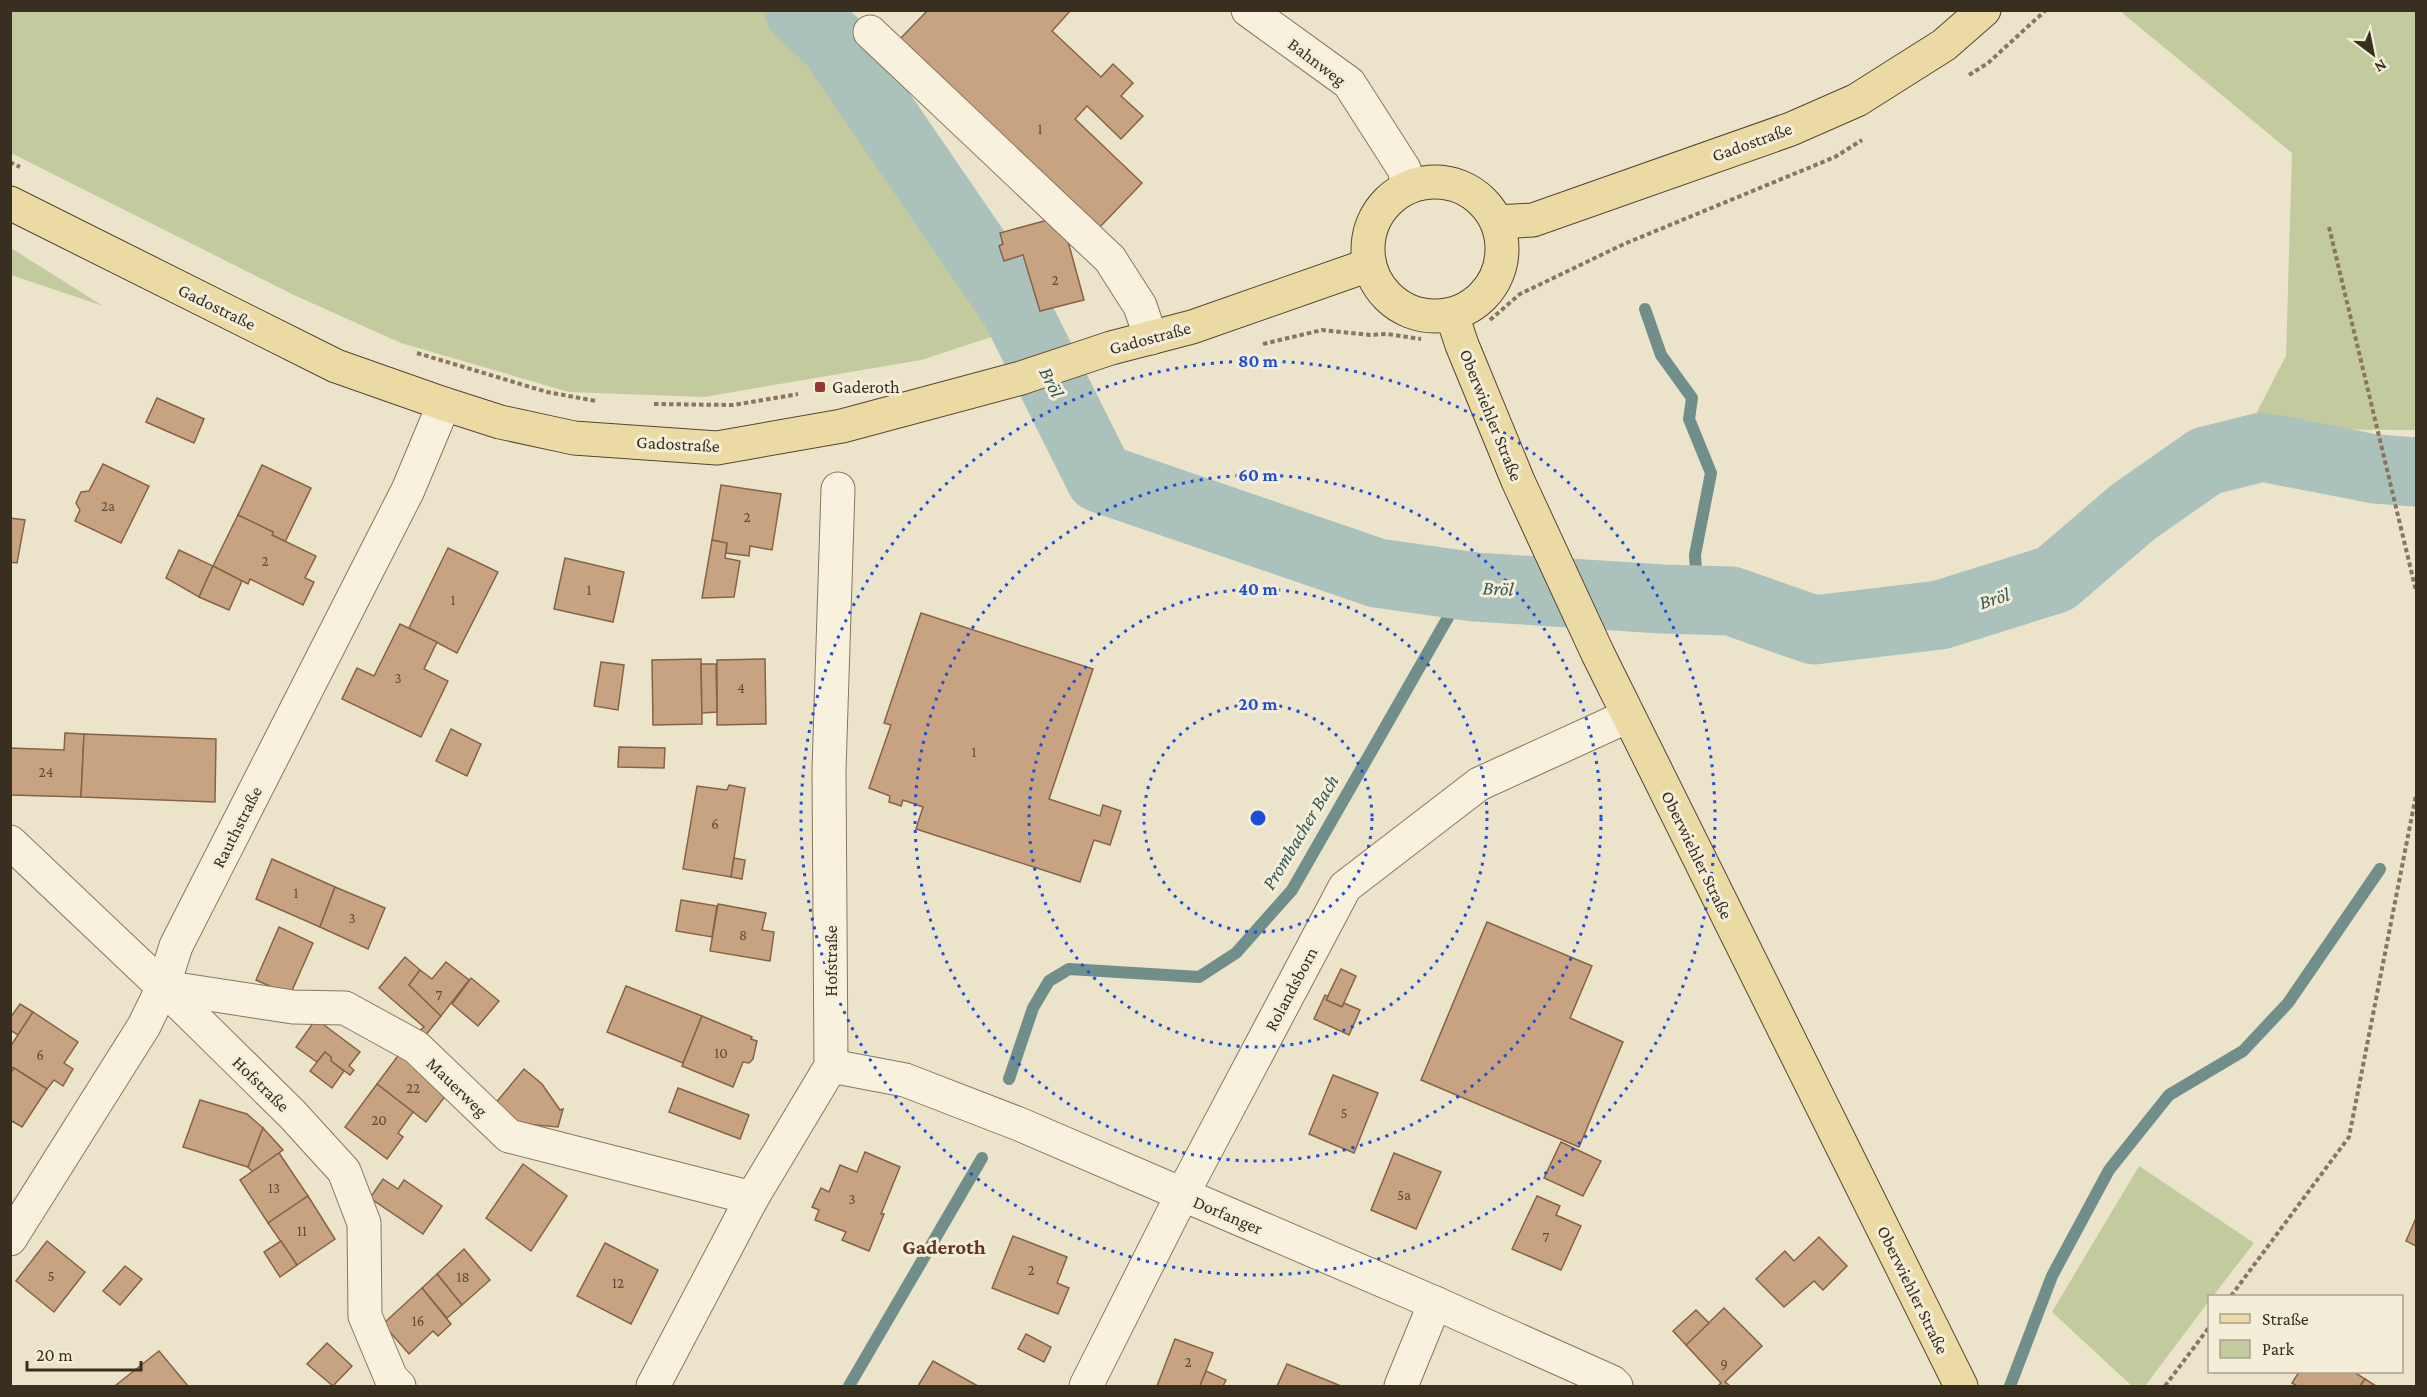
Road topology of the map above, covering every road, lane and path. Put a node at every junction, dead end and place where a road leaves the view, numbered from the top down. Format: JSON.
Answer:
{"nodes":[{"id":1,"x":1248,"y":10,"type":"edge"},
{"id":2,"x":1984,"y":10,"type":"edge"},
{"id":3,"x":870,"y":32,"type":"dead end"},
{"id":4,"x":10,"y":162,"type":"edge"},
{"id":5,"x":21,"y":167,"type":"dead end"},
{"id":6,"x":1409,"y":187,"type":"junction"},
{"id":7,"x":10,"y":203,"type":"edge"},
{"id":8,"x":1497,"y":222,"type":"junction"},
{"id":9,"x":2329,"y":227,"type":"dead end"},
{"id":10,"x":1369,"y":265,"type":"junction"},
{"id":11,"x":1452,"y":315,"type":"junction"},
{"id":12,"x":1151,"y":338,"type":"junction"},
{"id":13,"x":411,"y":351,"type":"dead end"},
{"id":14,"x":803,"y":393,"type":"dead end"},
{"id":15,"x":603,"y":402,"type":"dead end"},
{"id":16,"x":650,"y":404,"type":"dead end"},
{"id":17,"x":444,"y":405,"type":"junction"},
{"id":18,"x":838,"y":489,"type":"dead end"},
{"id":19,"x":2416,"y":591,"type":"edge"},
{"id":20,"x":1628,"y":716,"type":"junction"},
{"id":21,"x":2416,"y":795,"type":"edge"},
{"id":22,"x":10,"y":842,"type":"edge"},
{"id":23,"x":163,"y":987,"type":"junction"},
{"id":24,"x":831,"y":1066,"type":"junction"},
{"id":25,"x":1182,"y":1195,"type":"junction"},
{"id":26,"x":752,"y":1198,"type":"junction"},
{"id":27,"x":10,"y":1239,"type":"edge"},
{"id":28,"x":2232,"y":1295,"type":"edge"},
{"id":29,"x":1435,"y":1303,"type":"junction"},
{"id":30,"x":2208,"y":1329,"type":"edge"},
{"id":31,"x":399,"y":1386,"type":"edge"},
{"id":32,"x":653,"y":1386,"type":"edge"},
{"id":33,"x":1086,"y":1386,"type":"edge"},
{"id":34,"x":1401,"y":1386,"type":"edge"},
{"id":35,"x":1616,"y":1386,"type":"edge"},
{"id":36,"x":1961,"y":1386,"type":"edge"},
{"id":37,"x":2165,"y":1386,"type":"edge"}],
"edges":[{"from":1,"to":6,"type":"street","name":"Bahnweg"},
{"from":2,"to":8,"type":"main road","name":"Gadostraße"},
{"from":3,"to":12,"type":"street"},
{"from":4,"to":5,"type":"path"},
{"from":6,"to":8,"type":"main road"},
{"from":6,"to":10,"type":"main road"},
{"from":7,"to":17,"type":"main road","name":"Gadostraße"},
{"from":8,"to":11,"type":"main road"},
{"from":9,"to":19,"type":"path"},
{"from":10,"to":11,"type":"main road"},
{"from":10,"to":12,"type":"main road","name":"Gadostraße"},
{"from":11,"to":20,"type":"main road","name":"Oberwiehler Straße"},
{"from":12,"to":17,"type":"main road","name":"Gadostraße"},
{"from":13,"to":15,"type":"path"},
{"from":14,"to":16,"type":"path"},
{"from":17,"to":23,"type":"street","name":"Rauthstraße"},
{"from":18,"to":24,"type":"street","name":"Hofstraße"},
{"from":20,"to":25,"type":"street","name":"Rolandsborn"},
{"from":20,"to":36,"type":"main road","name":"Oberwiehler Straße"},
{"from":21,"to":28,"type":"path"},
{"from":22,"to":23,"type":"street","name":"Hofstraße"},
{"from":23,"to":26,"type":"street","name":"Mauerweg"},
{"from":23,"to":27,"type":"street","name":"Rauthstraße"},
{"from":23,"to":31,"type":"street","name":"Hofstraße"},
{"from":24,"to":25,"type":"street","name":"Dorfanger"},
{"from":24,"to":26,"type":"street"},
{"from":25,"to":29,"type":"street","name":"Dorfanger"},
{"from":25,"to":33,"type":"street","name":"Rolandsborn"},
{"from":26,"to":32,"type":"street"},
{"from":29,"to":34,"type":"street"},
{"from":29,"to":35,"type":"street","name":"Dorfanger"},
{"from":30,"to":37,"type":"path"}]}
